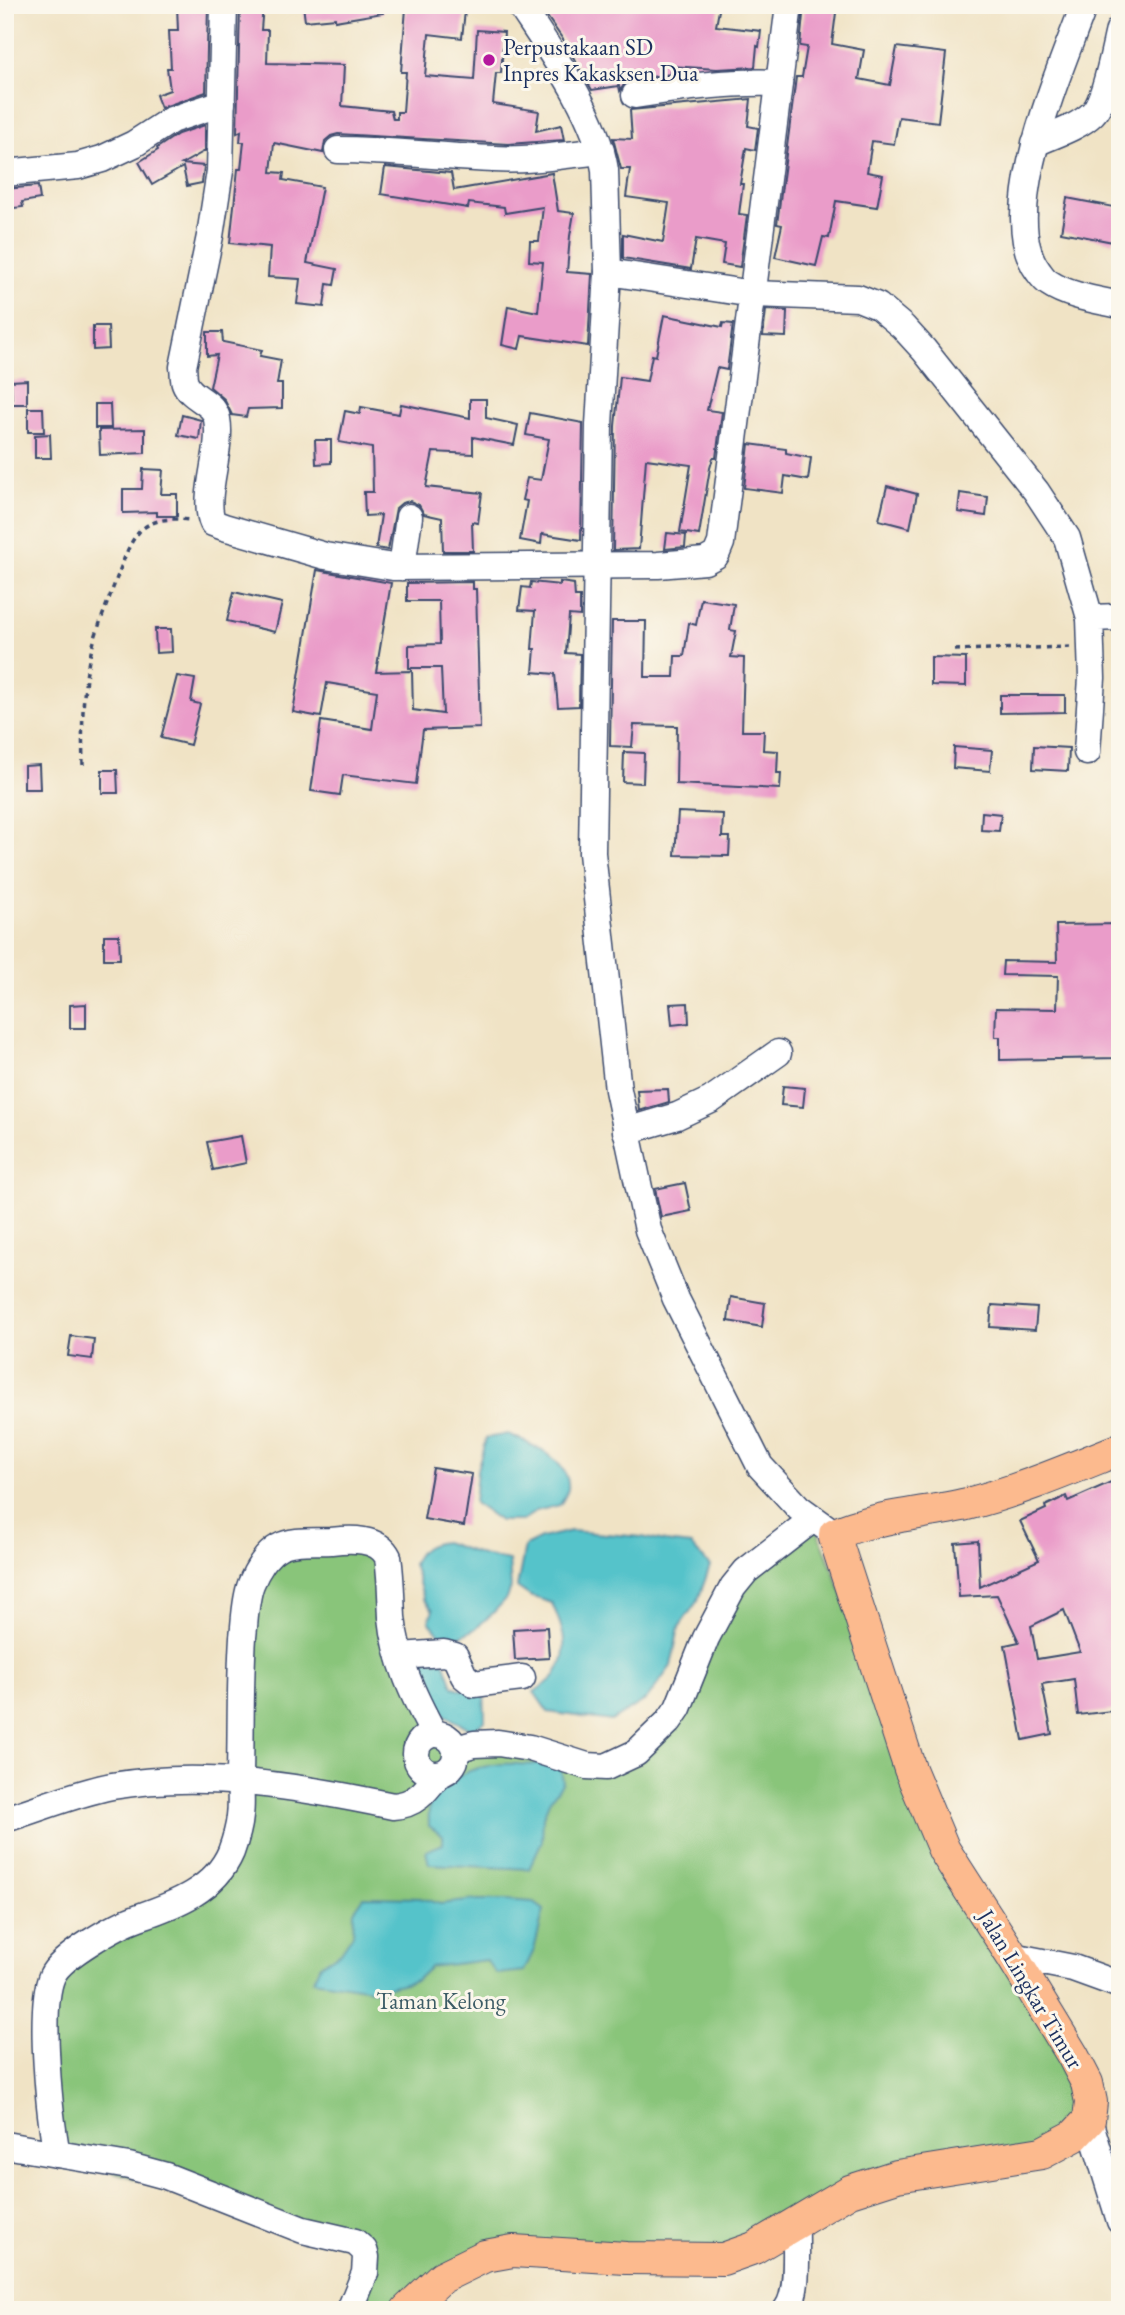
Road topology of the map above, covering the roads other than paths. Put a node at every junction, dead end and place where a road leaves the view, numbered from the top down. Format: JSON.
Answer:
{"nodes":[{"id":1,"x":224,"y":5,"type":"edge"},
{"id":2,"x":520,"y":5,"type":"edge"},
{"id":3,"x":789,"y":5,"type":"edge"},
{"id":4,"x":1084,"y":5,"type":"edge"},
{"id":5,"x":1119,"y":30,"type":"edge"},
{"id":6,"x":779,"y":83,"type":"junction"},
{"id":7,"x":635,"y":95,"type":"dead end"},
{"id":8,"x":222,"y":103,"type":"junction"},
{"id":9,"x":1035,"y":143,"type":"junction"},
{"id":10,"x":338,"y":150,"type":"dead end"},
{"id":11,"x":601,"y":151,"type":"junction"},
{"id":12,"x":5,"y":173,"type":"edge"},
{"id":13,"x":608,"y":272,"type":"junction"},
{"id":14,"x":753,"y":294,"type":"junction"},
{"id":15,"x":1120,"y":305,"type":"edge"},
{"id":16,"x":410,"y":517,"type":"dead end"},
{"id":17,"x":596,"y":564,"type":"junction"},
{"id":18,"x":402,"y":568,"type":"junction"},
{"id":19,"x":1120,"y":617,"type":"edge"},
{"id":20,"x":1090,"y":618,"type":"junction"},
{"id":21,"x":1087,"y":752,"type":"dead end"},
{"id":22,"x":778,"y":1053,"type":"dead end"},
{"id":23,"x":626,"y":1131,"type":"junction"},
{"id":24,"x":1120,"y":1449,"type":"edge"},
{"id":25,"x":824,"y":1527,"type":"junction"},
{"id":26,"x":400,"y":1656,"type":"junction"},
{"id":27,"x":523,"y":1678,"type":"dead end"},
{"id":28,"x":445,"y":1742,"type":"junction"},
{"id":29,"x":438,"y":1775,"type":"junction"},
{"id":30,"x":240,"y":1781,"type":"junction"},
{"id":31,"x":5,"y":1819,"type":"edge"},
{"id":32,"x":1013,"y":1956,"type":"junction"},
{"id":33,"x":1120,"y":1985,"type":"edge"},
{"id":34,"x":1089,"y":2120,"type":"junction"},
{"id":35,"x":5,"y":2145,"type":"edge"},
{"id":36,"x":57,"y":2154,"type":"junction"},
{"id":37,"x":1120,"y":2221,"type":"edge"},
{"id":38,"x":796,"y":2225,"type":"junction"},
{"id":39,"x":350,"y":2310,"type":"edge"},
{"id":40,"x":407,"y":2310,"type":"edge"},
{"id":41,"x":786,"y":2310,"type":"edge"}],
"edges":[{"from":1,"to":8,"type":"street"},
{"from":2,"to":11,"type":"street"},
{"from":3,"to":6,"type":"street"},
{"from":4,"to":9,"type":"street"},
{"from":5,"to":9,"type":"street"},
{"from":6,"to":7,"type":"street"},
{"from":6,"to":14,"type":"street"},
{"from":8,"to":12,"type":"street"},
{"from":8,"to":18,"type":"street"},
{"from":9,"to":15,"type":"street"},
{"from":10,"to":11,"type":"street"},
{"from":11,"to":13,"type":"street"},
{"from":13,"to":14,"type":"street"},
{"from":13,"to":17,"type":"street"},
{"from":14,"to":17,"type":"street"},
{"from":14,"to":20,"type":"street"},
{"from":16,"to":18,"type":"street"},
{"from":17,"to":18,"type":"street"},
{"from":17,"to":23,"type":"street"},
{"from":19,"to":20,"type":"street"},
{"from":20,"to":21,"type":"street"},
{"from":22,"to":23,"type":"street"},
{"from":23,"to":25,"type":"street"},
{"from":24,"to":25,"type":"main road"},
{"from":25,"to":28,"type":"street"},
{"from":25,"to":32,"type":"main road","name":"Jalan Lingkar Timur"},
{"from":26,"to":27,"type":"street"},
{"from":26,"to":28,"type":"street"},
{"from":26,"to":30,"type":"street"},
{"from":28,"to":29,"type":"street"},
{"from":28,"to":29,"type":"street"},
{"from":29,"to":30,"type":"street"},
{"from":30,"to":31,"type":"street"},
{"from":30,"to":36,"type":"street"},
{"from":32,"to":33,"type":"street"},
{"from":32,"to":34,"type":"main road","name":"Jalan Lingkar Timur"},
{"from":34,"to":37,"type":"street"},
{"from":34,"to":38,"type":"main road"},
{"from":35,"to":36,"type":"street"},
{"from":36,"to":39,"type":"street"},
{"from":38,"to":40,"type":"main road"},
{"from":38,"to":41,"type":"street"}]}
